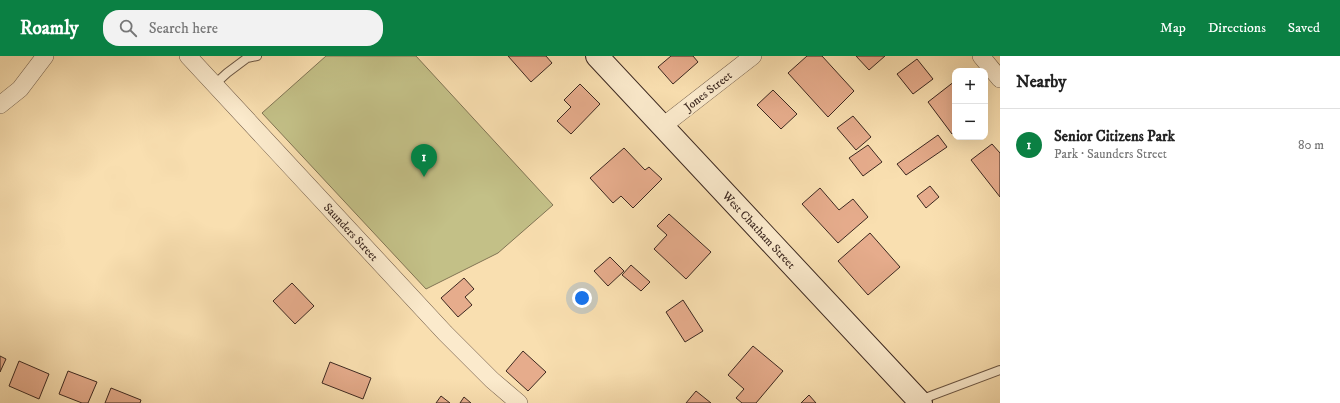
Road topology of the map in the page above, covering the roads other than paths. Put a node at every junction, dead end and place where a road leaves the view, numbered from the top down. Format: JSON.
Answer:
{"nodes":[{"id":1,"x":45,"y":56,"type":"edge"},
{"id":2,"x":188,"y":56,"type":"edge"},
{"id":3,"x":257,"y":56,"type":"edge"},
{"id":4,"x":597,"y":56,"type":"edge"},
{"id":5,"x":753,"y":56,"type":"edge"},
{"id":6,"x":981,"y":56,"type":"edge"},
{"id":7,"x":1000,"y":79,"type":"edge"},
{"id":8,"x":214,"y":85,"type":"junction"},
{"id":9,"x":0,"y":106,"type":"edge"},
{"id":10,"x":663,"y":126,"type":"junction"},
{"id":11,"x":1000,"y":370,"type":"edge"},
{"id":12,"x":920,"y":402,"type":"edge"},
{"id":13,"x":519,"y":403,"type":"edge"}],
"edges":[{"from":1,"to":9,"type":"street"},
{"from":2,"to":8,"type":"street","name":"Saunders Street"},
{"from":3,"to":8,"type":"lane"},
{"from":4,"to":10,"type":"street","name":"West Chatham Street"},
{"from":5,"to":10,"type":"street","name":"Jones Street"},
{"from":6,"to":7,"type":"street"},
{"from":8,"to":13,"type":"street","name":"Saunders Street"},
{"from":10,"to":12,"type":"street","name":"West Chatham Street"},
{"from":11,"to":12,"type":"lane"}]}
